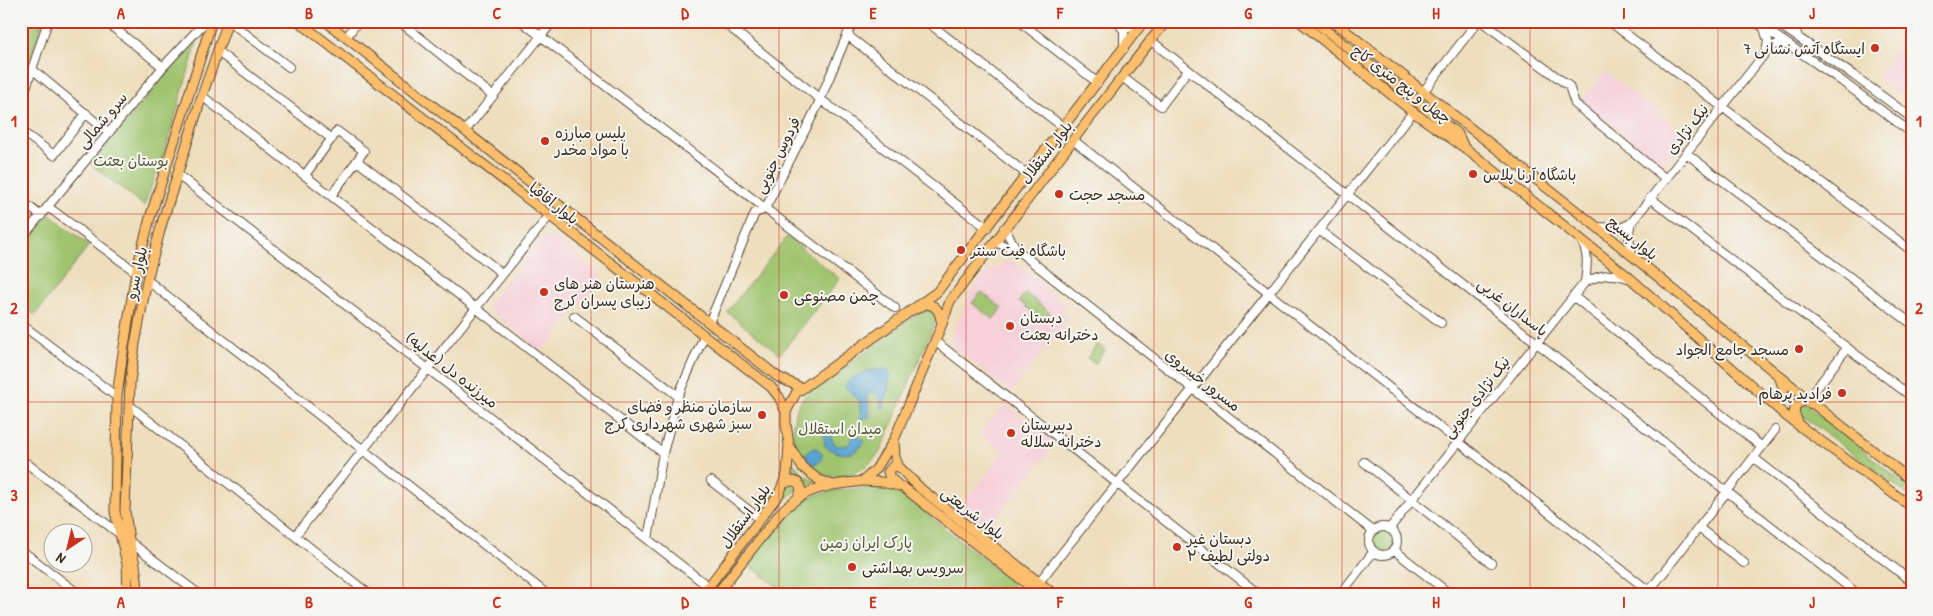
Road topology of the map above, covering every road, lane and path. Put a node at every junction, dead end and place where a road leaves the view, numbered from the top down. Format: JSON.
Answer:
{"nodes":[{"id":1,"x":48,"y":21,"type":"edge"},
{"id":2,"x":105,"y":21,"type":"edge"},
{"id":3,"x":206,"y":21,"type":"edge"},
{"id":4,"x":212,"y":21,"type":"edge"},
{"id":5,"x":228,"y":21,"type":"edge"},
{"id":6,"x":298,"y":21,"type":"edge"},
{"id":7,"x":325,"y":21,"type":"edge"},
{"id":8,"x":358,"y":21,"type":"edge"},
{"id":9,"x":398,"y":21,"type":"edge"},
{"id":10,"x":521,"y":21,"type":"edge"},
{"id":11,"x":553,"y":21,"type":"edge"},
{"id":12,"x":722,"y":21,"type":"edge"},
{"id":13,"x":852,"y":21,"type":"edge"},
{"id":14,"x":926,"y":21,"type":"edge"},
{"id":15,"x":1019,"y":21,"type":"edge"},
{"id":16,"x":1130,"y":21,"type":"edge"},
{"id":17,"x":1144,"y":21,"type":"edge"},
{"id":18,"x":1166,"y":21,"type":"edge"},
{"id":19,"x":1299,"y":21,"type":"edge"},
{"id":20,"x":1314,"y":21,"type":"edge"},
{"id":21,"x":1332,"y":21,"type":"edge"},
{"id":22,"x":1465,"y":21,"type":"edge"},
{"id":23,"x":1609,"y":21,"type":"edge"},
{"id":24,"x":1754,"y":21,"type":"edge"},
{"id":25,"x":1784,"y":21,"type":"edge"},
{"id":26,"x":1119,"y":22,"type":"edge"},
{"id":27,"x":1774,"y":22,"type":"edge"},
{"id":28,"x":1478,"y":23,"type":"edge"},
{"id":29,"x":1796,"y":23,"type":"edge"},
{"id":30,"x":1764,"y":28,"type":"junction"},
{"id":31,"x":847,"y":35,"type":"junction"},
{"id":32,"x":541,"y":37,"type":"junction"},
{"id":33,"x":1798,"y":37,"type":"junction"},
{"id":34,"x":346,"y":38,"type":"junction"},
{"id":35,"x":1150,"y":40,"type":"junction"},
{"id":36,"x":1790,"y":46,"type":"junction"},
{"id":37,"x":1124,"y":49,"type":"junction"},
{"id":38,"x":217,"y":51,"type":"junction"},
{"id":39,"x":1766,"y":52,"type":"junction"},
{"id":40,"x":163,"y":68,"type":"junction"},
{"id":41,"x":289,"y":68,"type":"dead end"},
{"id":42,"x":32,"y":69,"type":"junction"},
{"id":43,"x":1188,"y":70,"type":"junction"},
{"id":44,"x":1122,"y":77,"type":"junction"},
{"id":45,"x":1098,"y":83,"type":"junction"},
{"id":46,"x":1871,"y":88,"type":"junction"},
{"id":47,"x":1423,"y":92,"type":"junction"},
{"id":48,"x":202,"y":96,"type":"junction"},
{"id":49,"x":493,"y":96,"type":"junction"},
{"id":50,"x":1864,"y":98,"type":"junction"},
{"id":51,"x":820,"y":99,"type":"junction"},
{"id":52,"x":1887,"y":100,"type":"junction"},
{"id":53,"x":21,"y":103,"type":"edge"},
{"id":54,"x":1722,"y":107,"type":"junction"},
{"id":55,"x":1879,"y":109,"type":"junction"},
{"id":56,"x":1413,"y":112,"type":"junction"},
{"id":57,"x":86,"y":113,"type":"junction"},
{"id":58,"x":1912,"y":118,"type":"edge"},
{"id":59,"x":1063,"y":127,"type":"junction"},
{"id":60,"x":21,"y":131,"type":"edge"},
{"id":61,"x":465,"y":131,"type":"junction"},
{"id":62,"x":109,"y":133,"type":"junction"},
{"id":63,"x":1912,"y":133,"type":"edge"},
{"id":64,"x":332,"y":139,"type":"junction"},
{"id":65,"x":1072,"y":140,"type":"junction"},
{"id":66,"x":1465,"y":148,"type":"junction"},
{"id":67,"x":1686,"y":153,"type":"junction"},
{"id":68,"x":357,"y":161,"type":"junction"},
{"id":69,"x":178,"y":175,"type":"junction"},
{"id":70,"x":305,"y":175,"type":"junction"},
{"id":71,"x":1028,"y":175,"type":"junction"},
{"id":72,"x":1666,"y":178,"type":"junction"},
{"id":73,"x":1347,"y":194,"type":"junction"},
{"id":74,"x":331,"y":196,"type":"junction"},
{"id":75,"x":1650,"y":198,"type":"junction"},
{"id":76,"x":21,"y":200,"type":"edge"},
{"id":77,"x":48,"y":207,"type":"junction"},
{"id":78,"x":765,"y":210,"type":"junction"},
{"id":79,"x":41,"y":216,"type":"junction"},
{"id":80,"x":549,"y":216,"type":"junction"},
{"id":81,"x":1631,"y":223,"type":"junction"},
{"id":82,"x":1597,"y":227,"type":"junction"},
{"id":83,"x":987,"y":228,"type":"junction"},
{"id":84,"x":1004,"y":228,"type":"junction"},
{"id":85,"x":1319,"y":230,"type":"junction"},
{"id":86,"x":1579,"y":237,"type":"junction"},
{"id":87,"x":21,"y":239,"type":"edge"},
{"id":88,"x":994,"y":242,"type":"junction"},
{"id":89,"x":1017,"y":250,"type":"junction"},
{"id":90,"x":1912,"y":251,"type":"edge"},
{"id":91,"x":1632,"y":255,"type":"junction"},
{"id":92,"x":136,"y":272,"type":"junction"},
{"id":93,"x":503,"y":274,"type":"junction"},
{"id":94,"x":1630,"y":278,"type":"junction"},
{"id":95,"x":147,"y":280,"type":"junction"},
{"id":96,"x":1585,"y":282,"type":"junction"},
{"id":97,"x":1269,"y":293,"type":"junction"},
{"id":98,"x":1573,"y":296,"type":"junction"},
{"id":99,"x":476,"y":308,"type":"junction"},
{"id":100,"x":895,"y":308,"type":"dead end"},
{"id":101,"x":916,"y":309,"type":"junction"},
{"id":102,"x":574,"y":316,"type":"dead end"},
{"id":103,"x":709,"y":323,"type":"junction"},
{"id":104,"x":1440,"y":323,"type":"dead end"},
{"id":105,"x":21,"y":324,"type":"edge"},
{"id":106,"x":942,"y":324,"type":"junction"},
{"id":107,"x":1912,"y":324,"type":"edge"},
{"id":108,"x":704,"y":336,"type":"junction"},
{"id":109,"x":936,"y":342,"type":"junction"},
{"id":110,"x":1536,"y":343,"type":"junction"},
{"id":111,"x":1847,"y":348,"type":"junction"},
{"id":112,"x":428,"y":369,"type":"junction"},
{"id":113,"x":1778,"y":374,"type":"junction"},
{"id":114,"x":802,"y":388,"type":"junction"},
{"id":115,"x":1192,"y":389,"type":"junction"},
{"id":116,"x":1816,"y":389,"type":"dead end"},
{"id":117,"x":678,"y":396,"type":"junction"},
{"id":118,"x":1762,"y":396,"type":"junction"},
{"id":119,"x":117,"y":397,"type":"junction"},
{"id":120,"x":1912,"y":397,"type":"edge"},
{"id":121,"x":129,"y":405,"type":"junction"},
{"id":122,"x":1815,"y":405,"type":"junction"},
{"id":123,"x":786,"y":412,"type":"junction"},
{"id":124,"x":1800,"y":427,"type":"junction"},
{"id":125,"x":1775,"y":430,"type":"dead end"},
{"id":126,"x":894,"y":440,"type":"junction"},
{"id":127,"x":1458,"y":442,"type":"junction"},
{"id":128,"x":789,"y":445,"type":"junction"},
{"id":129,"x":1762,"y":447,"type":"junction"},
{"id":130,"x":363,"y":450,"type":"junction"},
{"id":131,"x":663,"y":453,"type":"junction"},
{"id":132,"x":1754,"y":458,"type":"junction"},
{"id":133,"x":21,"y":459,"type":"edge"},
{"id":134,"x":1364,"y":462,"type":"dead end"},
{"id":135,"x":898,"y":467,"type":"junction"},
{"id":136,"x":711,"y":481,"type":"dead end"},
{"id":137,"x":863,"y":481,"type":"junction"},
{"id":138,"x":1912,"y":482,"type":"edge"},
{"id":139,"x":785,"y":483,"type":"junction"},
{"id":140,"x":1117,"y":484,"type":"junction"},
{"id":141,"x":833,"y":485,"type":"junction"},
{"id":142,"x":898,"y":485,"type":"junction"},
{"id":143,"x":1727,"y":492,"type":"junction"},
{"id":144,"x":798,"y":497,"type":"junction"},
{"id":145,"x":1412,"y":501,"type":"junction"},
{"id":146,"x":1912,"y":507,"type":"edge"},
{"id":147,"x":760,"y":519,"type":"junction"},
{"id":148,"x":1698,"y":528,"type":"junction"},
{"id":149,"x":1389,"y":529,"type":"junction"},
{"id":150,"x":1373,"y":531,"type":"junction"},
{"id":151,"x":118,"y":532,"type":"junction"},
{"id":152,"x":295,"y":536,"type":"junction"},
{"id":153,"x":648,"y":539,"type":"junction"},
{"id":154,"x":129,"y":540,"type":"junction"},
{"id":155,"x":21,"y":550,"type":"edge"},
{"id":156,"x":1394,"y":550,"type":"junction"},
{"id":157,"x":1374,"y":551,"type":"junction"},
{"id":158,"x":1491,"y":563,"type":"dead end"},
{"id":159,"x":1744,"y":563,"type":"dead end"},
{"id":160,"x":1039,"y":582,"type":"junction"},
{"id":161,"x":1912,"y":582,"type":"edge"},
{"id":162,"x":709,"y":586,"type":"junction"},
{"id":163,"x":1030,"y":586,"type":"junction"},
{"id":164,"x":1650,"y":593,"type":"edge"},
{"id":165,"x":80,"y":595,"type":"edge"},
{"id":166,"x":128,"y":595,"type":"edge"},
{"id":167,"x":139,"y":595,"type":"edge"},
{"id":168,"x":200,"y":595,"type":"edge"},
{"id":169,"x":370,"y":595,"type":"edge"},
{"id":170,"x":548,"y":595,"type":"edge"},
{"id":171,"x":702,"y":595,"type":"edge"},
{"id":172,"x":716,"y":595,"type":"edge"},
{"id":173,"x":1024,"y":595,"type":"edge"},
{"id":174,"x":1041,"y":595,"type":"edge"},
{"id":175,"x":1055,"y":595,"type":"edge"},
{"id":176,"x":1260,"y":595,"type":"edge"},
{"id":177,"x":1340,"y":595,"type":"edge"},
{"id":178,"x":1451,"y":595,"type":"edge"},
{"id":179,"x":1859,"y":595,"type":"edge"}],
"edges":[{"from":1,"to":42,"type":"street"},
{"from":2,"to":40,"type":"street"},
{"from":3,"to":40,"type":"street","name":"سرو شمالی"},
{"from":4,"to":92,"type":"main road","name":"بلوار سرو"},
{"from":5,"to":38,"type":"main road","name":"بلوار سرو"},
{"from":5,"to":41,"type":"street"},
{"from":6,"to":80,"type":"main road","name":"بلوار اقاقیا"},
{"from":7,"to":34,"type":"main road","name":"بلوار اقاقیا"},
{"from":8,"to":34,"type":"street"},
{"from":9,"to":49,"type":"street"},
{"from":10,"to":32,"type":"street"},
{"from":11,"to":32,"type":"street"},
{"from":12,"to":51,"type":"street"},
{"from":13,"to":31,"type":"street","name":"فردوس جنوبی"},
{"from":14,"to":59,"type":"street"},
{"from":15,"to":45,"type":"street"},
{"from":16,"to":26,"type":"street"},
{"from":17,"to":37,"type":"main road","name":"بلوار استقلال"},
{"from":18,"to":35,"type":"main road","name":"بلوار استقلال"},
{"from":19,"to":56,"type":"main road","name":"چهل و پنج متری کاج"},
{"from":20,"to":66,"type":"main road"},
{"from":21,"to":47,"type":"main road","name":"بلوار بسیج"},
{"from":22,"to":28,"type":"street"},
{"from":23,"to":54,"type":"street"},
{"from":24,"to":30,"type":"street"},
{"from":25,"to":27,"type":"street"},
{"from":25,"to":29,"type":"street"},
{"from":26,"to":37,"type":"street"},
{"from":27,"to":33,"type":"street"},
{"from":28,"to":47,"type":"street"},
{"from":28,"to":72,"type":"street"},
{"from":29,"to":33,"type":"street"},
{"from":30,"to":36,"type":"street"},
{"from":30,"to":39,"type":"street"},
{"from":31,"to":51,"type":"street","name":"فردوس جنوبی"},
{"from":31,"to":71,"type":"street"},
{"from":32,"to":49,"type":"street"},
{"from":32,"to":78,"type":"street"},
{"from":33,"to":46,"type":"street"},
{"from":34,"to":61,"type":"main road","name":"بلوار اقاقیا"},
{"from":35,"to":43,"type":"street","name":"پاسداران غربی"},
{"from":35,"to":44,"type":"main road","name":"بلوار استقلال"},
{"from":36,"to":39,"type":"street"},
{"from":36,"to":50,"type":"street"},
{"from":37,"to":45,"type":"main road","name":"بلوار استقلال"},
{"from":38,"to":48,"type":"main road","name":"بلوار سرو"},
{"from":38,"to":64,"type":"street"},
{"from":39,"to":54,"type":"street","name":"نیک نژادی"},
{"from":40,"to":62,"type":"street","name":"سرو شمالی"},
{"from":42,"to":53,"type":"street"},
{"from":42,"to":57,"type":"street"},
{"from":43,"to":44,"type":"street"},
{"from":43,"to":73,"type":"street","name":"پاسداران غربی"},
{"from":44,"to":65,"type":"main road","name":"بلوار استقلال"},
{"from":45,"to":59,"type":"main road","name":"بلوار استقلال"},
{"from":46,"to":50,"type":"street"},
{"from":46,"to":52,"type":"street"},
{"from":47,"to":82,"type":"main road","name":"بلوار بسیج"},
{"from":48,"to":69,"type":"main road","name":"بلوار سرو"},
{"from":48,"to":70,"type":"street"},
{"from":49,"to":61,"type":"street"},
{"from":50,"to":55,"type":"street"},
{"from":51,"to":78,"type":"street","name":"فردوس جنوبی"},
{"from":51,"to":83,"type":"street"},
{"from":52,"to":55,"type":"street"},
{"from":52,"to":58,"type":"street"},
{"from":54,"to":67,"type":"street","name":"نیک نژادی"},
{"from":54,"to":90,"type":"street"},
{"from":55,"to":63,"type":"street"},
{"from":56,"to":66,"type":"main road","name":"چهل و پنج متری کاج"},
{"from":56,"to":73,"type":"street"},
{"from":57,"to":60,"type":"street"},
{"from":57,"to":62,"type":"street"},
{"from":59,"to":71,"type":"main road","name":"بلوار استقلال"},
{"from":61,"to":103,"type":"main road","name":"بلوار اقاقیا"},
{"from":62,"to":77,"type":"street","name":"سرو شمالی"},
{"from":64,"to":68,"type":"street"},
{"from":64,"to":70,"type":"street"},
{"from":65,"to":84,"type":"main road","name":"بلوار استقلال"},
{"from":65,"to":97,"type":"street"},
{"from":66,"to":86,"type":"main road"},
{"from":67,"to":72,"type":"street","name":"نیک نژادی"},
{"from":67,"to":107,"type":"street"},
{"from":68,"to":74,"type":"street"},
{"from":68,"to":93,"type":"street"},
{"from":69,"to":95,"type":"main road","name":"بلوار سرو"},
{"from":69,"to":112,"type":"street","name":"میرزنده دل (عدلیه)"},
{"from":70,"to":74,"type":"street"},
{"from":71,"to":83,"type":"main road","name":"بلوار استقلال"},
{"from":72,"to":75,"type":"street","name":"نیک نژادی"},
{"from":73,"to":85,"type":"street"},
{"from":73,"to":110,"type":"street","name":"پاسداران غربی"},
{"from":74,"to":99,"type":"street"},
{"from":75,"to":81,"type":"street","name":"نیک نژادی"},
{"from":75,"to":111,"type":"street"},
{"from":76,"to":79,"type":"street"},
{"from":77,"to":79,"type":"street","name":"سرو شمالی"},
{"from":77,"to":92,"type":"street"},
{"from":78,"to":100,"type":"street"},
{"from":78,"to":103,"type":"street","name":"فردوس جنوبی"},
{"from":79,"to":87,"type":"street","name":"سرو شمالی"},
{"from":80,"to":93,"type":"street"},
{"from":80,"to":108,"type":"main road","name":"بلوار اقاقیا"},
{"from":81,"to":82,"type":"street"},
{"from":81,"to":91,"type":"street"},
{"from":82,"to":91,"type":"main road","name":"بلوار بسیج"},
{"from":83,"to":101,"type":"main road","name":"بلوار استقلال"},
{"from":84,"to":88,"type":"main road","name":"بلوار استقلال"},
{"from":84,"to":89,"type":"street"},
{"from":85,"to":97,"type":"street"},
{"from":85,"to":104,"type":"street"},
{"from":86,"to":94,"type":"main road"},
{"from":86,"to":96,"type":"street"},
{"from":88,"to":89,"type":"street"},
{"from":88,"to":106,"type":"main road","name":"بلوار استقلال"},
{"from":89,"to":115,"type":"street","name":"مسرور خسروی"},
{"from":91,"to":113,"type":"main road","name":"بلوار بسیج"},
{"from":92,"to":119,"type":"main road","name":"بلوار سرو"},
{"from":93,"to":99,"type":"street"},
{"from":94,"to":96,"type":"street"},
{"from":94,"to":118,"type":"main road"},
{"from":95,"to":121,"type":"main road","name":"بلوار سرو"},
{"from":95,"to":130,"type":"street"},
{"from":96,"to":98,"type":"street","name":"نیک نژادی جنوبی"},
{"from":97,"to":115,"type":"street"},
{"from":97,"to":127,"type":"street"},
{"from":98,"to":110,"type":"street","name":"نیک نژادی جنوبی"},
{"from":98,"to":129,"type":"street"},
{"from":99,"to":112,"type":"street"},
{"from":99,"to":131,"type":"street"},
{"from":101,"to":106,"type":"main road"},
{"from":101,"to":114,"type":"main road"},
{"from":102,"to":117,"type":"street"},
{"from":103,"to":114,"type":"main road","name":"بلوار اقاقیا"},
{"from":105,"to":119,"type":"street"},
{"from":106,"to":109,"type":"main road"},
{"from":108,"to":117,"type":"street"},
{"from":108,"to":123,"type":"main road","name":"بلوار اقاقیا"},
{"from":109,"to":126,"type":"main road"},
{"from":109,"to":140,"type":"street"},
{"from":110,"to":127,"type":"street","name":"نیک نژادی جنوبی"},
{"from":110,"to":143,"type":"street","name":"پاسداران غربی"},
{"from":111,"to":116,"type":"street"},
{"from":111,"to":120,"type":"street"},
{"from":112,"to":130,"type":"street"},
{"from":112,"to":153,"type":"street","name":"میرزنده دل (عدلیه)"},
{"from":113,"to":118,"type":"main road"},
{"from":113,"to":122,"type":"main road","name":"بلوار بسیج"},
{"from":114,"to":123,"type":"main road"},
{"from":115,"to":140,"type":"street"},
{"from":115,"to":150,"type":"street","name":"مسرور خسروی"},
{"from":117,"to":131,"type":"street"},
{"from":118,"to":124,"type":"main road"},
{"from":119,"to":151,"type":"main road","name":"بلوار سرو"},
{"from":121,"to":152,"type":"street"},
{"from":121,"to":154,"type":"main road","name":"بلوار سرو"},
{"from":122,"to":124,"type":"main road"},
{"from":122,"to":138,"type":"main road","name":"بلوار بسیج"},
{"from":123,"to":128,"type":"main road"},
{"from":124,"to":146,"type":"main road"},
{"from":125,"to":129,"type":"street"},
{"from":126,"to":135,"type":"main road"},
{"from":126,"to":137,"type":"main road"},
{"from":127,"to":145,"type":"street","name":"نیک نژادی جنوبی"},
{"from":127,"to":164,"type":"street"},
{"from":128,"to":139,"type":"main road","name":"بلوار استقلال"},
{"from":128,"to":141,"type":"main road"},
{"from":129,"to":132,"type":"street"},
{"from":130,"to":152,"type":"street"},
{"from":130,"to":170,"type":"street"},
{"from":131,"to":153,"type":"street"},
{"from":132,"to":143,"type":"street"},
{"from":132,"to":161,"type":"street"},
{"from":133,"to":151,"type":"street"},
{"from":134,"to":145,"type":"street"},
{"from":135,"to":142,"type":"main road"},
{"from":135,"to":160,"type":"main road","name":"بلوار شریعتی"},
{"from":136,"to":147,"type":"street"},
{"from":137,"to":141,"type":"main road"},
{"from":137,"to":142,"type":"main road","name":"بلوار شریعتی"},
{"from":139,"to":144,"type":"main road"},
{"from":139,"to":147,"type":"main road","name":"بلوار استقلال"},
{"from":140,"to":160,"type":"street"},
{"from":140,"to":176,"type":"street"},
{"from":141,"to":144,"type":"main road","name":"بلوار استقلال"},
{"from":142,"to":163,"type":"main road","name":"بلوار شریعتی"},
{"from":143,"to":148,"type":"street"},
{"from":143,"to":179,"type":"street","name":"پاسداران غربی"},
{"from":144,"to":172,"type":"main road","name":"بلوار استقلال"},
{"from":145,"to":149,"type":"street","name":"نیک نژادی جنوبی"},
{"from":145,"to":158,"type":"street"},
{"from":147,"to":162,"type":"main road","name":"بلوار استقلال"},
{"from":148,"to":159,"type":"street"},
{"from":148,"to":164,"type":"street"},
{"from":149,"to":150,"type":"street"},
{"from":149,"to":156,"type":"street"},
{"from":150,"to":157,"type":"street"},
{"from":151,"to":154,"type":"street"},
{"from":151,"to":166,"type":"main road","name":"بلوار سرو"},
{"from":152,"to":169,"type":"street"},
{"from":153,"to":162,"type":"street","name":"میرزنده دل (عدلیه)"},
{"from":154,"to":167,"type":"main road","name":"بلوار سرو"},
{"from":154,"to":168,"type":"street"},
{"from":155,"to":165,"type":"street"},
{"from":156,"to":157,"type":"street"},
{"from":156,"to":178,"type":"street"},
{"from":157,"to":177,"type":"street"},
{"from":160,"to":175,"type":"main road","name":"بلوار شریعتی"},
{"from":162,"to":171,"type":"main road","name":"بلوار استقلال"},
{"from":163,"to":173,"type":"street"},
{"from":163,"to":174,"type":"main road","name":"بلوار شریعتی"}]}
